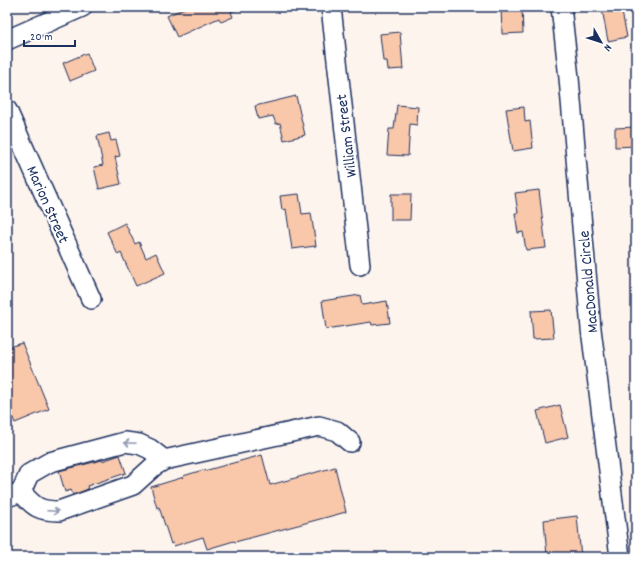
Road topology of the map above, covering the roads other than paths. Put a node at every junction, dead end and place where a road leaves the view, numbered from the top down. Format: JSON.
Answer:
{"nodes":[{"id":1,"x":82,"y":7,"type":"edge"},
{"id":2,"x":331,"y":7,"type":"edge"},
{"id":3,"x":561,"y":7,"type":"edge"},
{"id":4,"x":7,"y":40,"type":"edge"},
{"id":5,"x":7,"y":110,"type":"edge"},
{"id":6,"x":360,"y":265,"type":"dead end"},
{"id":7,"x":91,"y":299,"type":"dead end"},
{"id":8,"x":350,"y":442,"type":"dead end"},
{"id":9,"x":164,"y":460,"type":"junction"},
{"id":10,"x":14,"y":495,"type":"edge"},
{"id":11,"x":620,"y":557,"type":"edge"}],
"edges":[{"from":1,"to":4,"type":"street"},
{"from":2,"to":6,"type":"street","name":"William Street"},
{"from":3,"to":11,"type":"street","name":"MacDonald Circle"},
{"from":5,"to":7,"type":"street","name":"Marion Street"},
{"from":8,"to":9,"type":"street"},
{"from":10,"to":9,"type":"street","one_way":true},
{"from":9,"to":10,"type":"street","one_way":true}]}
